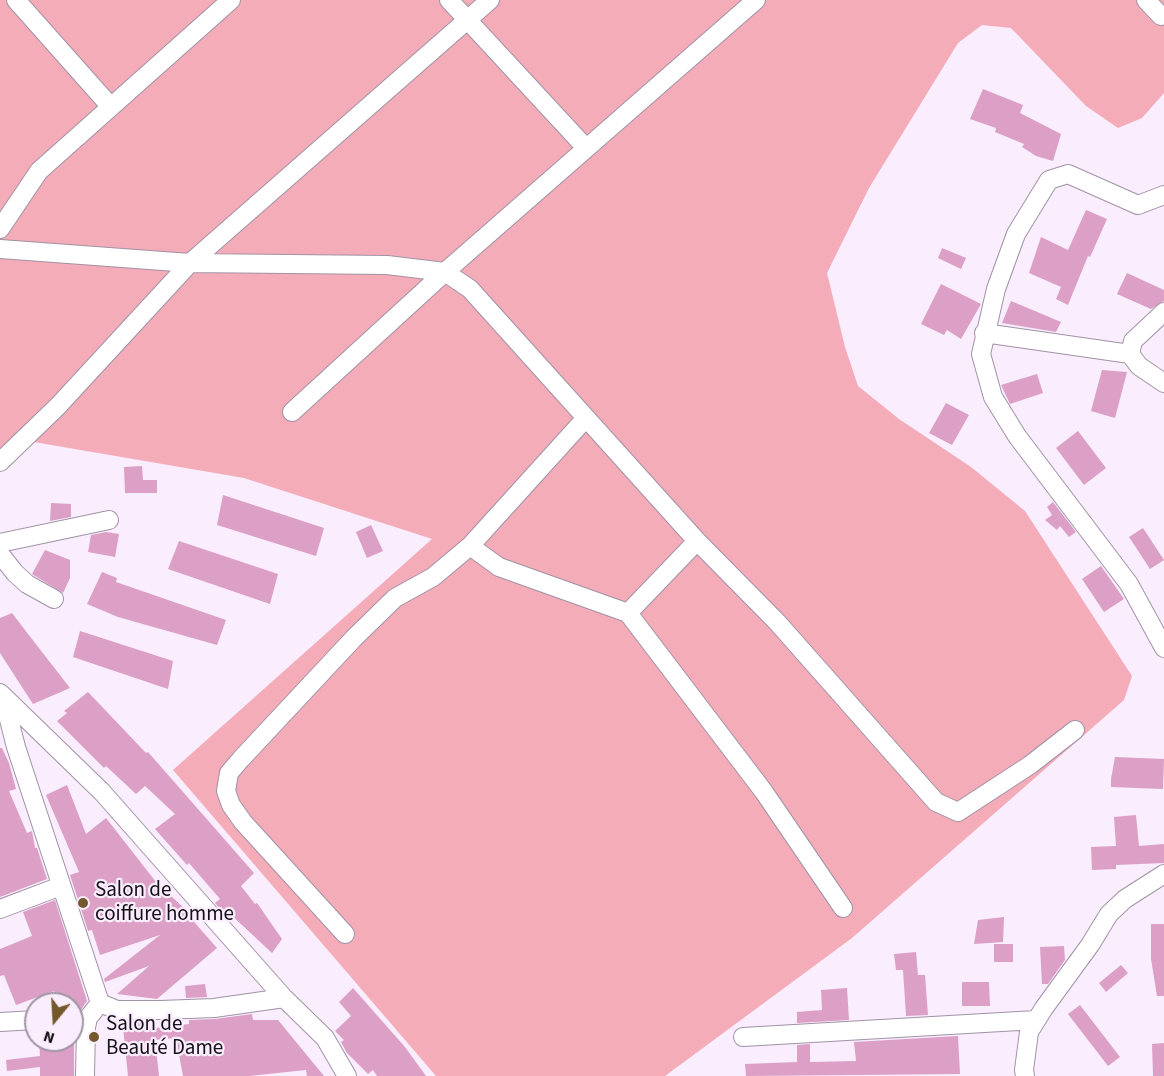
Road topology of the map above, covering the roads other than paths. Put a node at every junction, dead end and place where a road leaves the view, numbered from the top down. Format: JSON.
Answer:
{"nodes":[{"id":1,"x":15,"y":0,"type":"edge"},
{"id":2,"x":231,"y":0,"type":"edge"},
{"id":3,"x":449,"y":0,"type":"edge"},
{"id":4,"x":490,"y":0,"type":"edge"},
{"id":5,"x":756,"y":0,"type":"edge"},
{"id":6,"x":1146,"y":0,"type":"edge"},
{"id":7,"x":1161,"y":16,"type":"dead end"},
{"id":8,"x":467,"y":19,"type":"junction"},
{"id":9,"x":111,"y":107,"type":"junction"},
{"id":10,"x":586,"y":148,"type":"junction"},
{"id":11,"x":1164,"y":195,"type":"edge"},
{"id":12,"x":0,"y":229,"type":"edge"},
{"id":13,"x":0,"y":249,"type":"edge"},
{"id":14,"x":190,"y":263,"type":"junction"},
{"id":15,"x":445,"y":272,"type":"junction"},
{"id":16,"x":1164,"y":312,"type":"edge"},
{"id":17,"x":984,"y":333,"type":"junction"},
{"id":18,"x":1130,"y":354,"type":"junction"},
{"id":19,"x":1164,"y":383,"type":"edge"},
{"id":20,"x":292,"y":412,"type":"dead end"},
{"id":21,"x":585,"y":419,"type":"junction"},
{"id":22,"x":0,"y":462,"type":"edge"},
{"id":23,"x":109,"y":520,"type":"dead end"},
{"id":24,"x":697,"y":541,"type":"junction"},
{"id":25,"x":0,"y":543,"type":"edge"},
{"id":26,"x":470,"y":546,"type":"junction"},
{"id":27,"x":0,"y":554,"type":"edge"},
{"id":28,"x":54,"y":599,"type":"dead end"},
{"id":29,"x":628,"y":613,"type":"junction"},
{"id":30,"x":1164,"y":648,"type":"edge"},
{"id":31,"x":2,"y":694,"type":"edge"},
{"id":32,"x":1075,"y":730,"type":"dead end"},
{"id":33,"x":1164,"y":874,"type":"edge"},
{"id":34,"x":61,"y":886,"type":"junction"},
{"id":35,"x":843,"y":908,"type":"dead end"},
{"id":36,"x":0,"y":909,"type":"edge"},
{"id":37,"x":345,"y":934,"type":"dead end"},
{"id":38,"x":284,"y":998,"type":"junction"},
{"id":39,"x":100,"y":1003,"type":"junction"},
{"id":40,"x":84,"y":1015,"type":"edge"},
{"id":41,"x":1036,"y":1020,"type":"junction"},
{"id":42,"x":24,"y":1021,"type":"edge"},
{"id":43,"x":0,"y":1022,"type":"edge"},
{"id":44,"x":84,"y":1024,"type":"edge"},
{"id":45,"x":743,"y":1037,"type":"dead end"},
{"id":46,"x":86,"y":1076,"type":"edge"},
{"id":47,"x":347,"y":1076,"type":"edge"},
{"id":48,"x":1025,"y":1076,"type":"edge"}],
"edges":[{"from":1,"to":9,"type":"street"},
{"from":2,"to":9,"type":"street"},
{"from":3,"to":8,"type":"street"},
{"from":4,"to":8,"type":"street"},
{"from":5,"to":10,"type":"street"},
{"from":6,"to":7,"type":"street"},
{"from":8,"to":10,"type":"street"},
{"from":8,"to":14,"type":"street"},
{"from":9,"to":12,"type":"street"},
{"from":10,"to":15,"type":"street"},
{"from":11,"to":17,"type":"street"},
{"from":13,"to":14,"type":"street"},
{"from":14,"to":15,"type":"street"},
{"from":14,"to":22,"type":"street"},
{"from":15,"to":20,"type":"street"},
{"from":15,"to":21,"type":"street"},
{"from":16,"to":18,"type":"street"},
{"from":17,"to":18,"type":"street"},
{"from":17,"to":30,"type":"street"},
{"from":18,"to":19,"type":"street"},
{"from":21,"to":24,"type":"street"},
{"from":21,"to":26,"type":"street"},
{"from":23,"to":25,"type":"street"},
{"from":24,"to":29,"type":"street"},
{"from":24,"to":32,"type":"street"},
{"from":26,"to":29,"type":"street"},
{"from":26,"to":37,"type":"street"},
{"from":27,"to":28,"type":"street"},
{"from":29,"to":35,"type":"street"},
{"from":31,"to":34,"type":"street"},
{"from":31,"to":38,"type":"street"},
{"from":33,"to":41,"type":"street"},
{"from":34,"to":36,"type":"street"},
{"from":34,"to":39,"type":"street"},
{"from":38,"to":39,"type":"street"},
{"from":38,"to":47,"type":"street"},
{"from":39,"to":40,"type":"street"},
{"from":41,"to":45,"type":"street"},
{"from":41,"to":48,"type":"street"},
{"from":42,"to":43,"type":"street"},
{"from":44,"to":46,"type":"street"}]}
